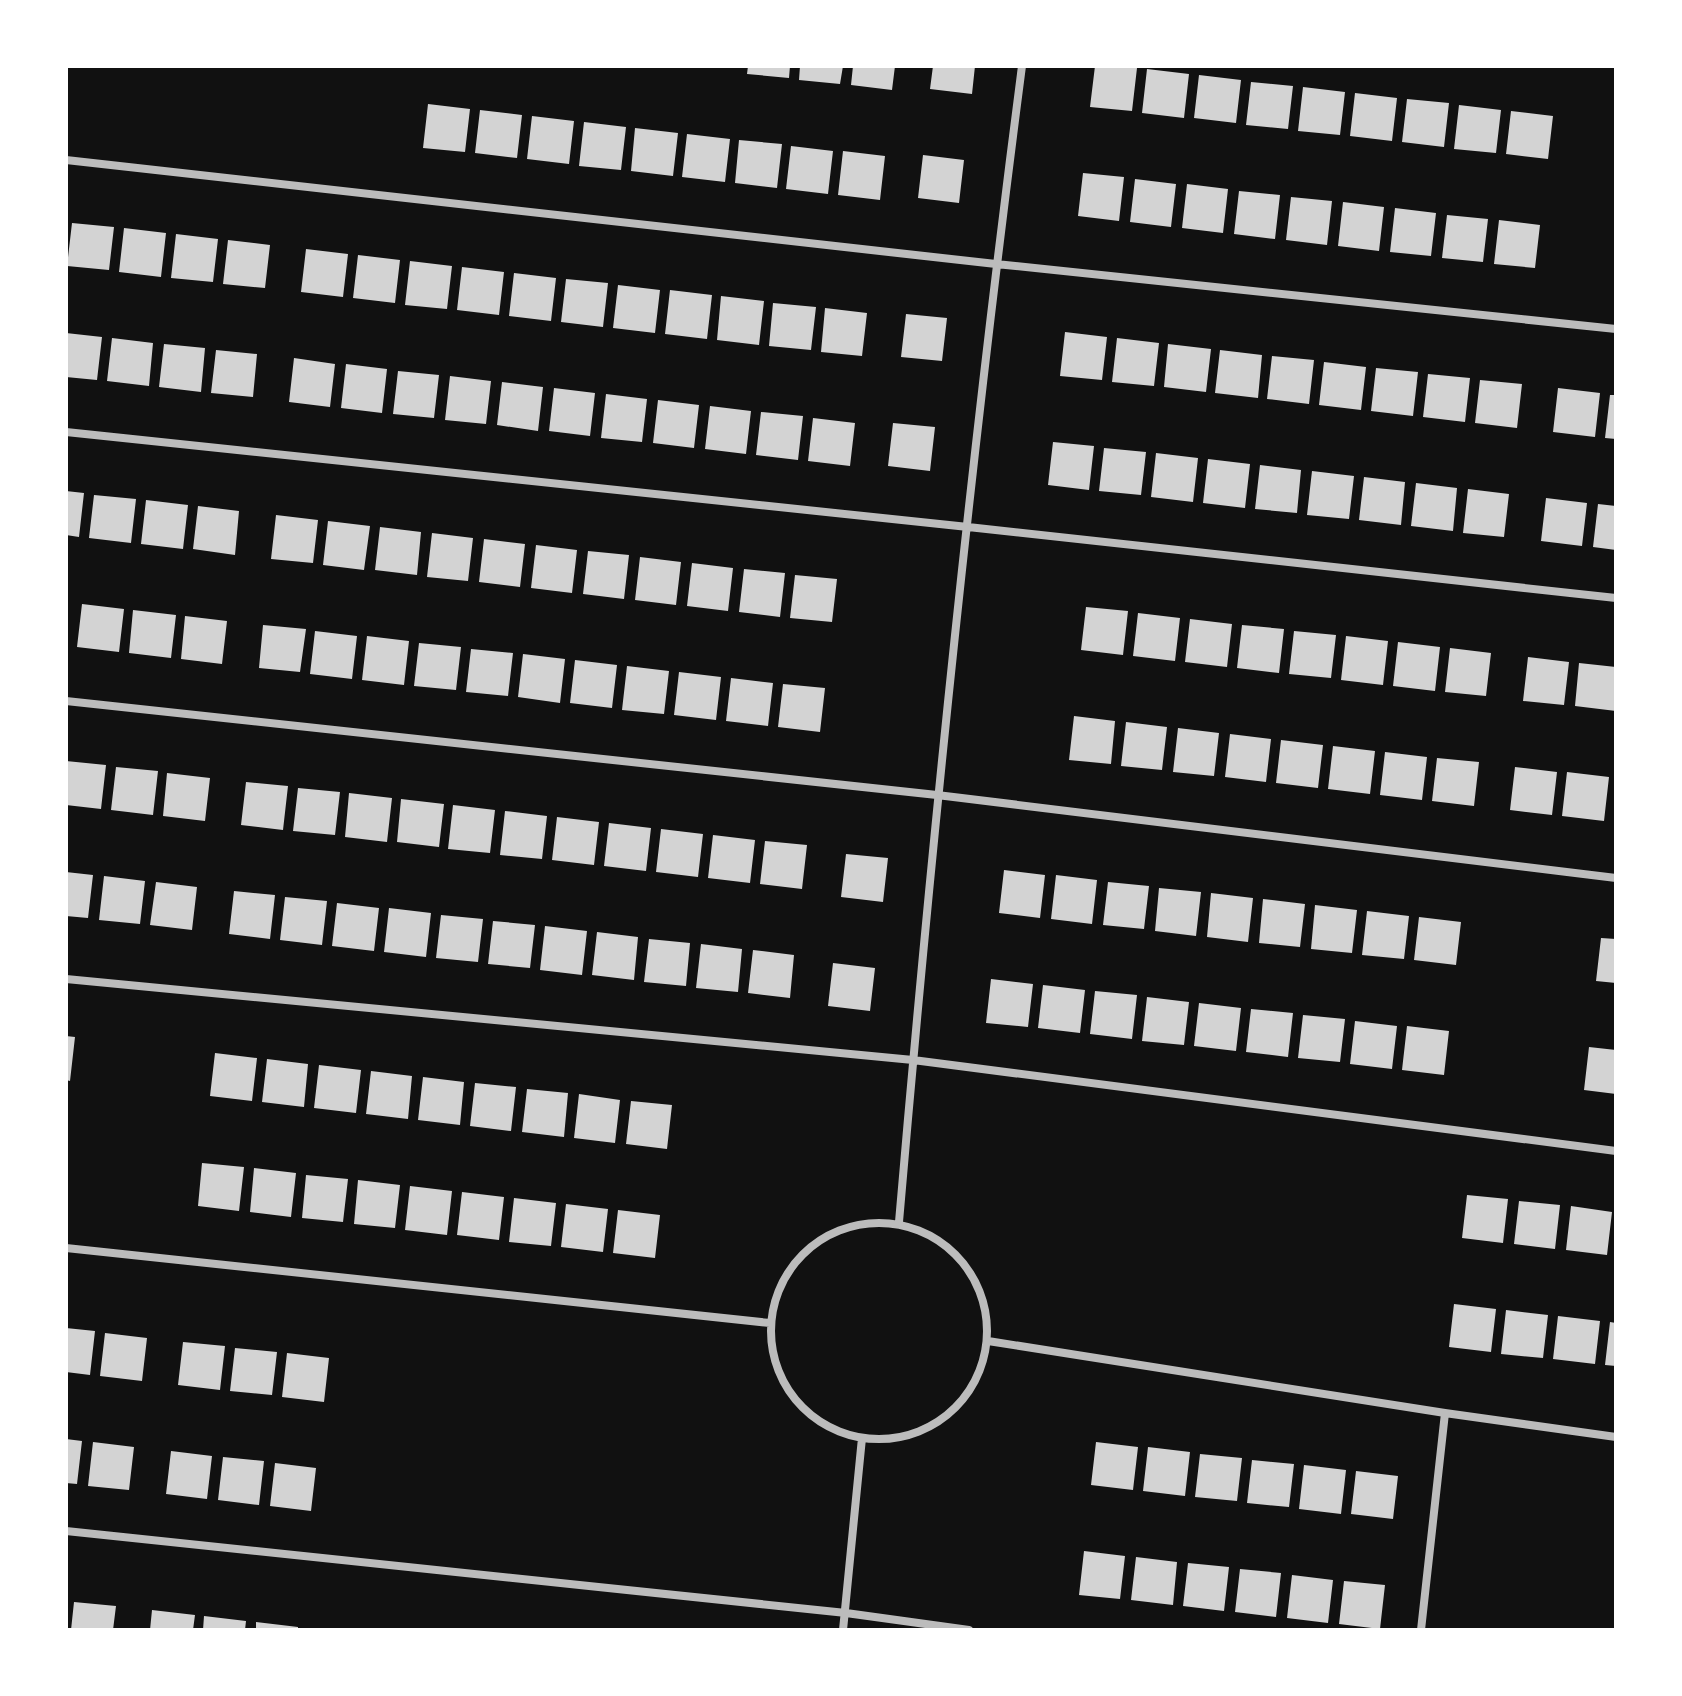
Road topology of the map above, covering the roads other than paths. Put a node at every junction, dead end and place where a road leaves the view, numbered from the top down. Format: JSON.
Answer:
{"nodes":[{"id":1,"x":1022,"y":66,"type":"edge"},
{"id":2,"x":66,"y":160,"type":"edge"},
{"id":3,"x":996,"y":264,"type":"junction"},
{"id":4,"x":1616,"y":329,"type":"edge"},
{"id":5,"x":66,"y":432,"type":"edge"},
{"id":6,"x":968,"y":527,"type":"junction"},
{"id":7,"x":1616,"y":598,"type":"edge"},
{"id":8,"x":66,"y":701,"type":"edge"},
{"id":9,"x":937,"y":795,"type":"junction"},
{"id":10,"x":1616,"y":878,"type":"edge"},
{"id":11,"x":66,"y":979,"type":"edge"},
{"id":12,"x":913,"y":1060,"type":"junction"},
{"id":13,"x":1616,"y":1151,"type":"edge"},
{"id":14,"x":899,"y":1222,"type":"junction"},
{"id":15,"x":66,"y":1248,"type":"edge"},
{"id":16,"x":770,"y":1323,"type":"junction"},
{"id":17,"x":988,"y":1341,"type":"junction"},
{"id":18,"x":1445,"y":1413,"type":"junction"},
{"id":19,"x":1616,"y":1437,"type":"edge"},
{"id":20,"x":862,"y":1438,"type":"junction"},
{"id":21,"x":66,"y":1531,"type":"edge"},
{"id":22,"x":846,"y":1613,"type":"junction"},
{"id":23,"x":843,"y":1630,"type":"edge"},
{"id":24,"x":969,"y":1630,"type":"edge"},
{"id":25,"x":1421,"y":1630,"type":"edge"}],
"edges":[{"from":1,"to":3,"type":"street"},
{"from":2,"to":3,"type":"street"},
{"from":3,"to":4,"type":"street"},
{"from":3,"to":6,"type":"street"},
{"from":5,"to":6,"type":"street"},
{"from":6,"to":7,"type":"street"},
{"from":6,"to":9,"type":"street"},
{"from":8,"to":9,"type":"street"},
{"from":9,"to":10,"type":"street"},
{"from":9,"to":12,"type":"street"},
{"from":11,"to":12,"type":"street"},
{"from":12,"to":13,"type":"street"},
{"from":12,"to":14,"type":"street"},
{"from":14,"to":16,"type":"street"},
{"from":14,"to":17,"type":"street"},
{"from":15,"to":16,"type":"street"},
{"from":16,"to":20,"type":"street"},
{"from":17,"to":18,"type":"street"},
{"from":17,"to":20,"type":"street"},
{"from":18,"to":19,"type":"street"},
{"from":18,"to":25,"type":"street"},
{"from":20,"to":22,"type":"street"},
{"from":21,"to":22,"type":"street"},
{"from":22,"to":23,"type":"street"},
{"from":22,"to":24,"type":"street"}]}
